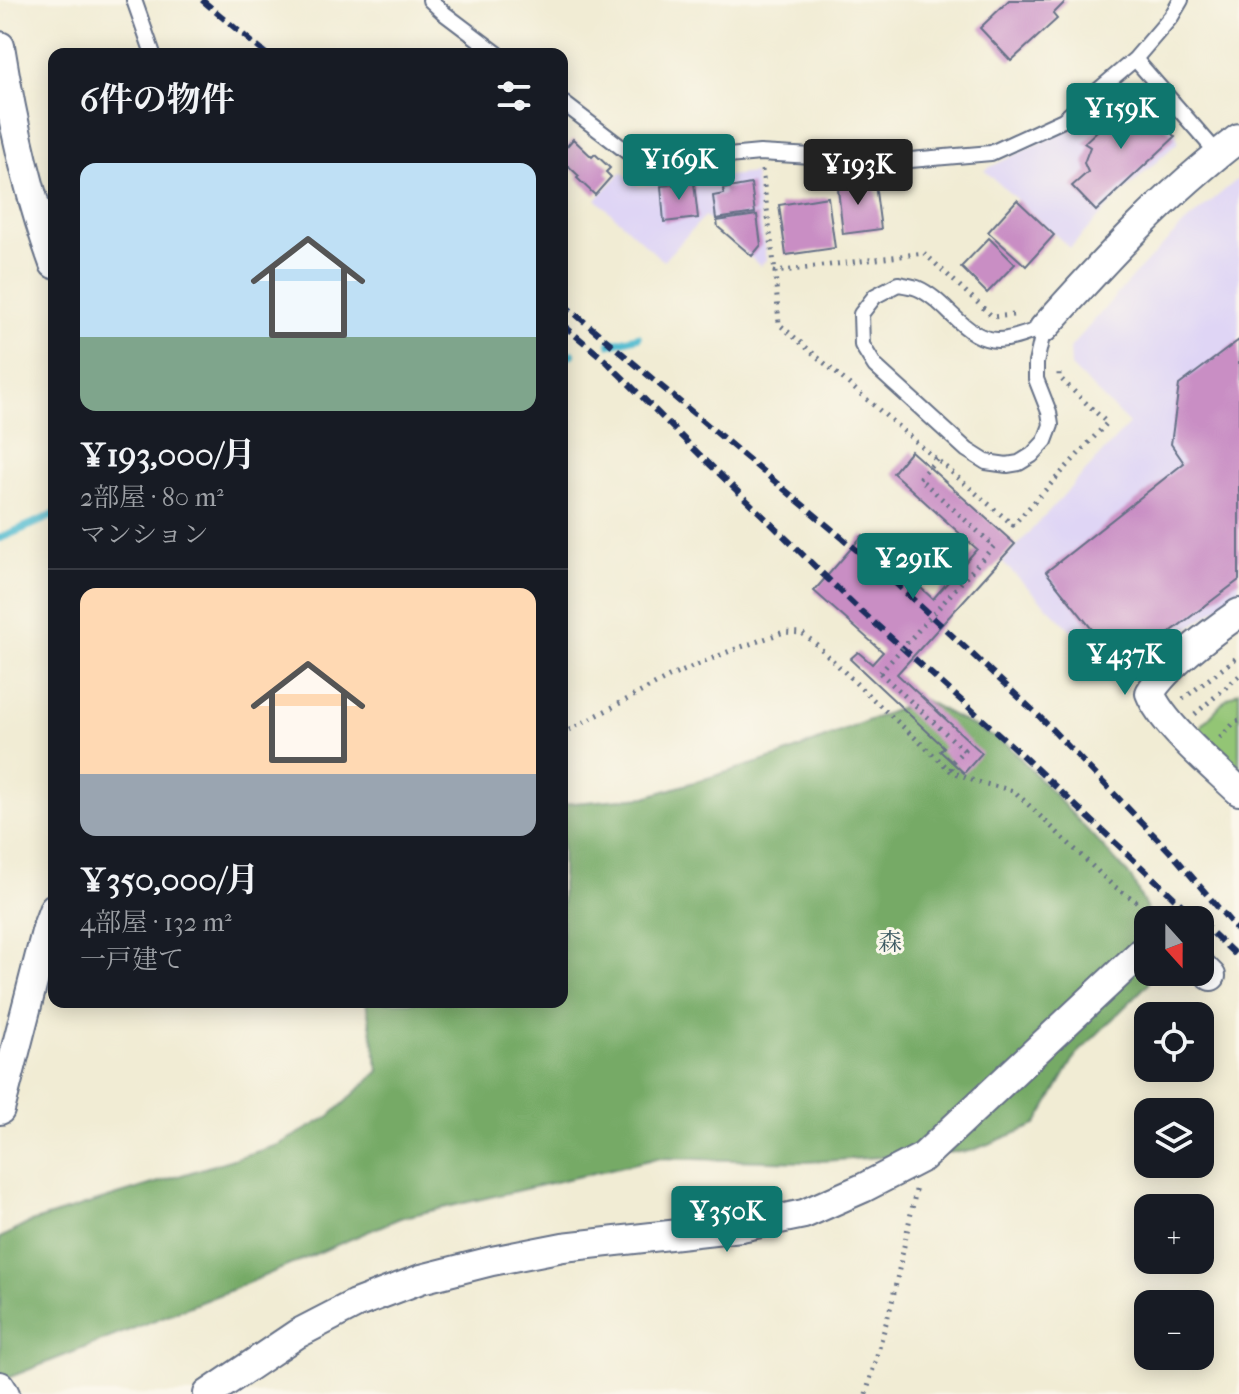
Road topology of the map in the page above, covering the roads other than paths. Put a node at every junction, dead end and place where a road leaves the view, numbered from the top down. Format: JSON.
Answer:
{"nodes":[{"id":1,"x":134,"y":0,"type":"edge"},
{"id":2,"x":430,"y":0,"type":"edge"},
{"id":3,"x":1181,"y":0,"type":"edge"},
{"id":4,"x":0,"y":46,"type":"edge"},
{"id":5,"x":151,"y":48,"type":"edge"},
{"id":6,"x":490,"y":48,"type":"edge"},
{"id":7,"x":1135,"y":59,"type":"junction"},
{"id":8,"x":568,"y":107,"type":"edge"},
{"id":9,"x":1228,"y":146,"type":"edge"},
{"id":10,"x":48,"y":247,"type":"edge"},
{"id":11,"x":1044,"y":328,"type":"junction"},
{"id":12,"x":1239,"y":613,"type":"edge"},
{"id":13,"x":1239,"y":791,"type":"edge"},
{"id":14,"x":48,"y":924,"type":"edge"},
{"id":15,"x":1134,"y":959,"type":"edge"},
{"id":16,"x":0,"y":1110,"type":"edge"},
{"id":17,"x":0,"y":1386,"type":"edge"},
{"id":18,"x":5,"y":1394,"type":"edge"},
{"id":19,"x":208,"y":1394,"type":"edge"}],
"edges":[{"from":1,"to":5,"type":"lane"},
{"from":2,"to":6,"type":"lane"},
{"from":3,"to":7,"type":"lane"},
{"from":4,"to":10,"type":"street"},
{"from":7,"to":8,"type":"lane"},
{"from":7,"to":9,"type":"lane"},
{"from":9,"to":11,"type":"street"},
{"from":11,"to":11,"type":"lane"},
{"from":12,"to":13,"type":"street"},
{"from":14,"to":16,"type":"street"},
{"from":15,"to":19,"type":"street"},
{"from":17,"to":18,"type":"street"}]}
